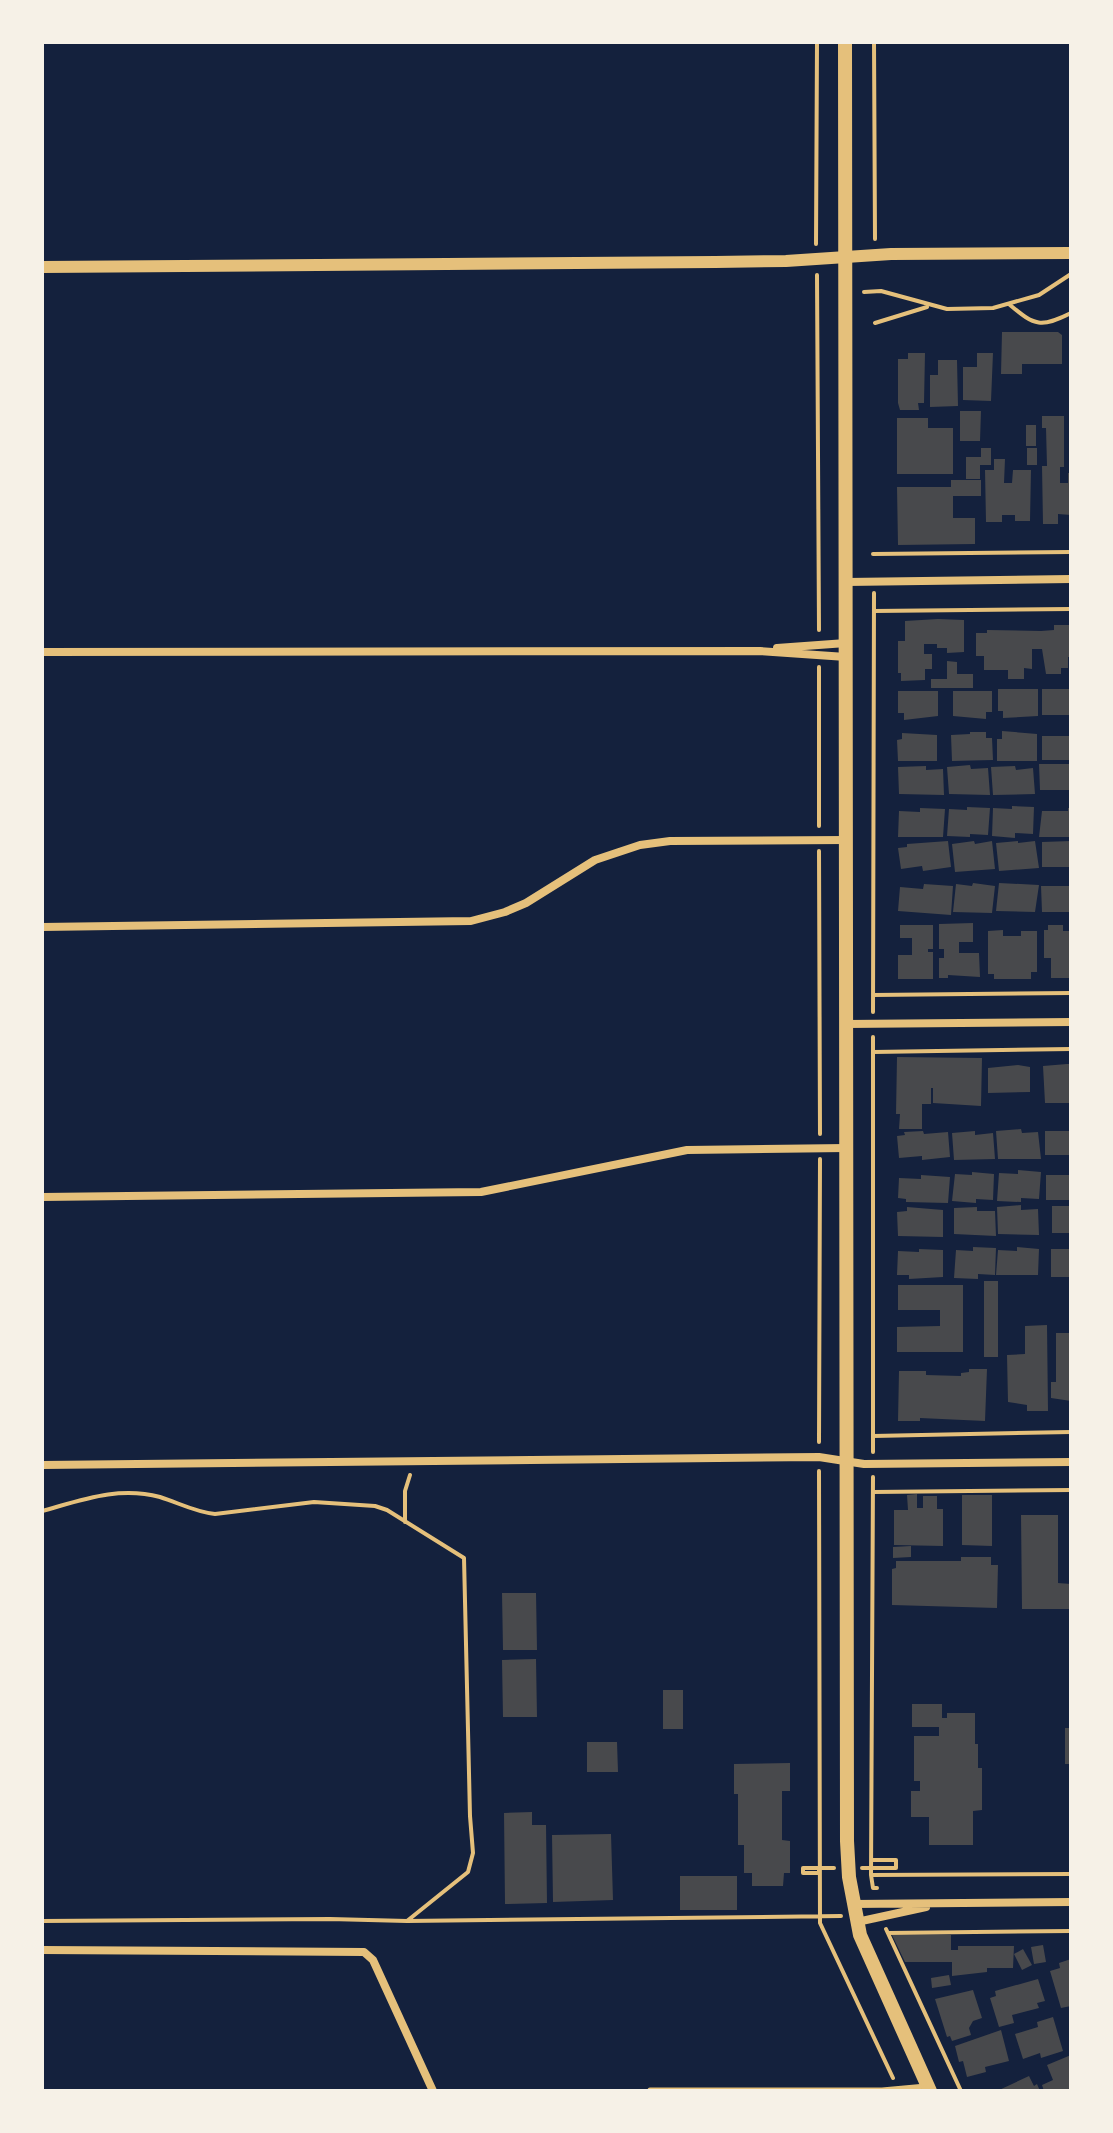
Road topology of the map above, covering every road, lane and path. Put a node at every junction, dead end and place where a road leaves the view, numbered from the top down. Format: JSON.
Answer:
{"nodes":[{"id":1,"x":817,"y":42,"type":"edge"},
{"id":2,"x":845,"y":42,"type":"edge"},
{"id":3,"x":874,"y":42,"type":"edge"},
{"id":4,"x":875,"y":239,"type":"dead end"},
{"id":5,"x":816,"y":244,"type":"dead end"},
{"id":6,"x":1071,"y":253,"type":"edge"},
{"id":7,"x":846,"y":257,"type":"junction"},
{"id":8,"x":42,"y":267,"type":"edge"},
{"id":9,"x":1071,"y":274,"type":"edge"},
{"id":10,"x":817,"y":275,"type":"dead end"},
{"id":11,"x":864,"y":292,"type":"dead end"},
{"id":12,"x":1010,"y":305,"type":"junction"},
{"id":13,"x":930,"y":306,"type":"junction"},
{"id":14,"x":1071,"y":313,"type":"edge"},
{"id":15,"x":875,"y":323,"type":"dead end"},
{"id":16,"x":1071,"y":552,"type":"edge"},
{"id":17,"x":873,"y":554,"type":"dead end"},
{"id":18,"x":1071,"y":579,"type":"edge"},
{"id":19,"x":846,"y":582,"type":"junction"},
{"id":20,"x":874,"y":582,"type":"junction"},
{"id":21,"x":1071,"y":609,"type":"edge"},
{"id":22,"x":874,"y":611,"type":"junction"},
{"id":23,"x":819,"y":643,"type":"junction"},
{"id":24,"x":846,"y":650,"type":"junction"},
{"id":25,"x":760,"y":651,"type":"junction"},
{"id":26,"x":42,"y":652,"type":"edge"},
{"id":27,"x":819,"y":656,"type":"junction"},
{"id":28,"x":819,"y":840,"type":"junction"},
{"id":29,"x":846,"y":840,"type":"junction"},
{"id":30,"x":42,"y":927,"type":"edge"},
{"id":31,"x":1071,"y":993,"type":"edge"},
{"id":32,"x":873,"y":995,"type":"junction"},
{"id":33,"x":1071,"y":1022,"type":"edge"},
{"id":34,"x":846,"y":1024,"type":"junction"},
{"id":35,"x":873,"y":1024,"type":"junction"},
{"id":36,"x":1071,"y":1049,"type":"edge"},
{"id":37,"x":873,"y":1052,"type":"junction"},
{"id":38,"x":820,"y":1148,"type":"junction"},
{"id":39,"x":846,"y":1148,"type":"junction"},
{"id":40,"x":42,"y":1197,"type":"edge"},
{"id":41,"x":1071,"y":1432,"type":"edge"},
{"id":42,"x":873,"y":1436,"type":"junction"},
{"id":43,"x":819,"y":1457,"type":"junction"},
{"id":44,"x":846,"y":1461,"type":"junction"},
{"id":45,"x":1071,"y":1462,"type":"edge"},
{"id":46,"x":873,"y":1464,"type":"junction"},
{"id":47,"x":42,"y":1465,"type":"edge"},
{"id":48,"x":410,"y":1475,"type":"dead end"},
{"id":49,"x":1071,"y":1490,"type":"edge"},
{"id":50,"x":873,"y":1492,"type":"junction"},
{"id":51,"x":42,"y":1511,"type":"edge"},
{"id":52,"x":405,"y":1522,"type":"junction"},
{"id":53,"x":822,"y":1855,"type":"junction"},
{"id":54,"x":871,"y":1860,"type":"junction"},
{"id":55,"x":803,"y":1868,"type":"dead end"},
{"id":56,"x":896,"y":1868,"type":"dead end"},
{"id":57,"x":1071,"y":1874,"type":"edge"},
{"id":58,"x":871,"y":1875,"type":"junction"},
{"id":59,"x":882,"y":1901,"type":"junction"},
{"id":60,"x":1071,"y":1902,"type":"edge"},
{"id":61,"x":939,"y":1904,"type":"junction"},
{"id":62,"x":855,"y":1914,"type":"junction"},
{"id":63,"x":820,"y":1916,"type":"junction"},
{"id":64,"x":884,"y":1916,"type":"junction"},
{"id":65,"x":42,"y":1921,"type":"edge"},
{"id":66,"x":407,"y":1921,"type":"junction"},
{"id":67,"x":1071,"y":1931,"type":"edge"},
{"id":68,"x":888,"y":1933,"type":"junction"},
{"id":69,"x":42,"y":1950,"type":"edge"},
{"id":70,"x":898,"y":2088,"type":"junction"},
{"id":71,"x":928,"y":2088,"type":"edge"},
{"id":72,"x":650,"y":2090,"type":"edge"},
{"id":73,"x":433,"y":2091,"type":"edge"},
{"id":74,"x":961,"y":2091,"type":"edge"}],
"edges":[{"from":1,"to":5,"type":"path"},
{"from":2,"to":7,"type":"main road"},
{"from":3,"to":4,"type":"path"},
{"from":6,"to":7,"type":"street"},
{"from":7,"to":8,"type":"street"},
{"from":7,"to":19,"type":"main road"},
{"from":9,"to":12,"type":"path"},
{"from":10,"to":23,"type":"path"},
{"from":11,"to":13,"type":"path"},
{"from":12,"to":13,"type":"path"},
{"from":12,"to":14,"type":"path"},
{"from":13,"to":15,"type":"path"},
{"from":16,"to":17,"type":"path"},
{"from":18,"to":20,"type":"street"},
{"from":19,"to":20,"type":"street"},
{"from":19,"to":24,"type":"main road"},
{"from":20,"to":22,"type":"path"},
{"from":21,"to":22,"type":"path"},
{"from":22,"to":32,"type":"path"},
{"from":23,"to":24,"type":"street"},
{"from":23,"to":25,"type":"street"},
{"from":24,"to":27,"type":"street"},
{"from":24,"to":29,"type":"main road"},
{"from":25,"to":26,"type":"street"},
{"from":25,"to":27,"type":"street"},
{"from":27,"to":28,"type":"path"},
{"from":28,"to":29,"type":"street"},
{"from":28,"to":30,"type":"street"},
{"from":28,"to":38,"type":"path"},
{"from":29,"to":34,"type":"main road"},
{"from":31,"to":32,"type":"path"},
{"from":32,"to":35,"type":"path"},
{"from":33,"to":35,"type":"street"},
{"from":34,"to":35,"type":"street"},
{"from":34,"to":39,"type":"main road"},
{"from":35,"to":37,"type":"path"},
{"from":36,"to":37,"type":"path"},
{"from":37,"to":42,"type":"path"},
{"from":38,"to":39,"type":"street"},
{"from":38,"to":40,"type":"street"},
{"from":38,"to":43,"type":"path"},
{"from":39,"to":44,"type":"main road"},
{"from":41,"to":42,"type":"path"},
{"from":42,"to":46,"type":"path"},
{"from":43,"to":44,"type":"street"},
{"from":43,"to":47,"type":"street"},
{"from":43,"to":53,"type":"path"},
{"from":44,"to":46,"type":"street"},
{"from":44,"to":62,"type":"main road"},
{"from":45,"to":46,"type":"street"},
{"from":46,"to":50,"type":"path"},
{"from":48,"to":52,"type":"path"},
{"from":49,"to":50,"type":"path"},
{"from":50,"to":54,"type":"path"},
{"from":51,"to":52,"type":"path"},
{"from":52,"to":66,"type":"path"},
{"from":53,"to":55,"type":"path"},
{"from":53,"to":63,"type":"path"},
{"from":54,"to":56,"type":"path"},
{"from":54,"to":58,"type":"path"},
{"from":57,"to":58,"type":"path"},
{"from":58,"to":59,"type":"path"},
{"from":59,"to":61,"type":"street"},
{"from":59,"to":62,"type":"street"},
{"from":60,"to":61,"type":"street"},
{"from":61,"to":64,"type":"street"},
{"from":62,"to":63,"type":"path"},
{"from":62,"to":64,"type":"street"},
{"from":62,"to":71,"type":"main road"},
{"from":63,"to":66,"type":"path"},
{"from":63,"to":70,"type":"path"},
{"from":64,"to":68,"type":"path"},
{"from":65,"to":66,"type":"path"},
{"from":67,"to":68,"type":"path"},
{"from":68,"to":74,"type":"path"},
{"from":69,"to":73,"type":"street"},
{"from":70,"to":71,"type":"lane"},
{"from":70,"to":72,"type":"lane"}]}
